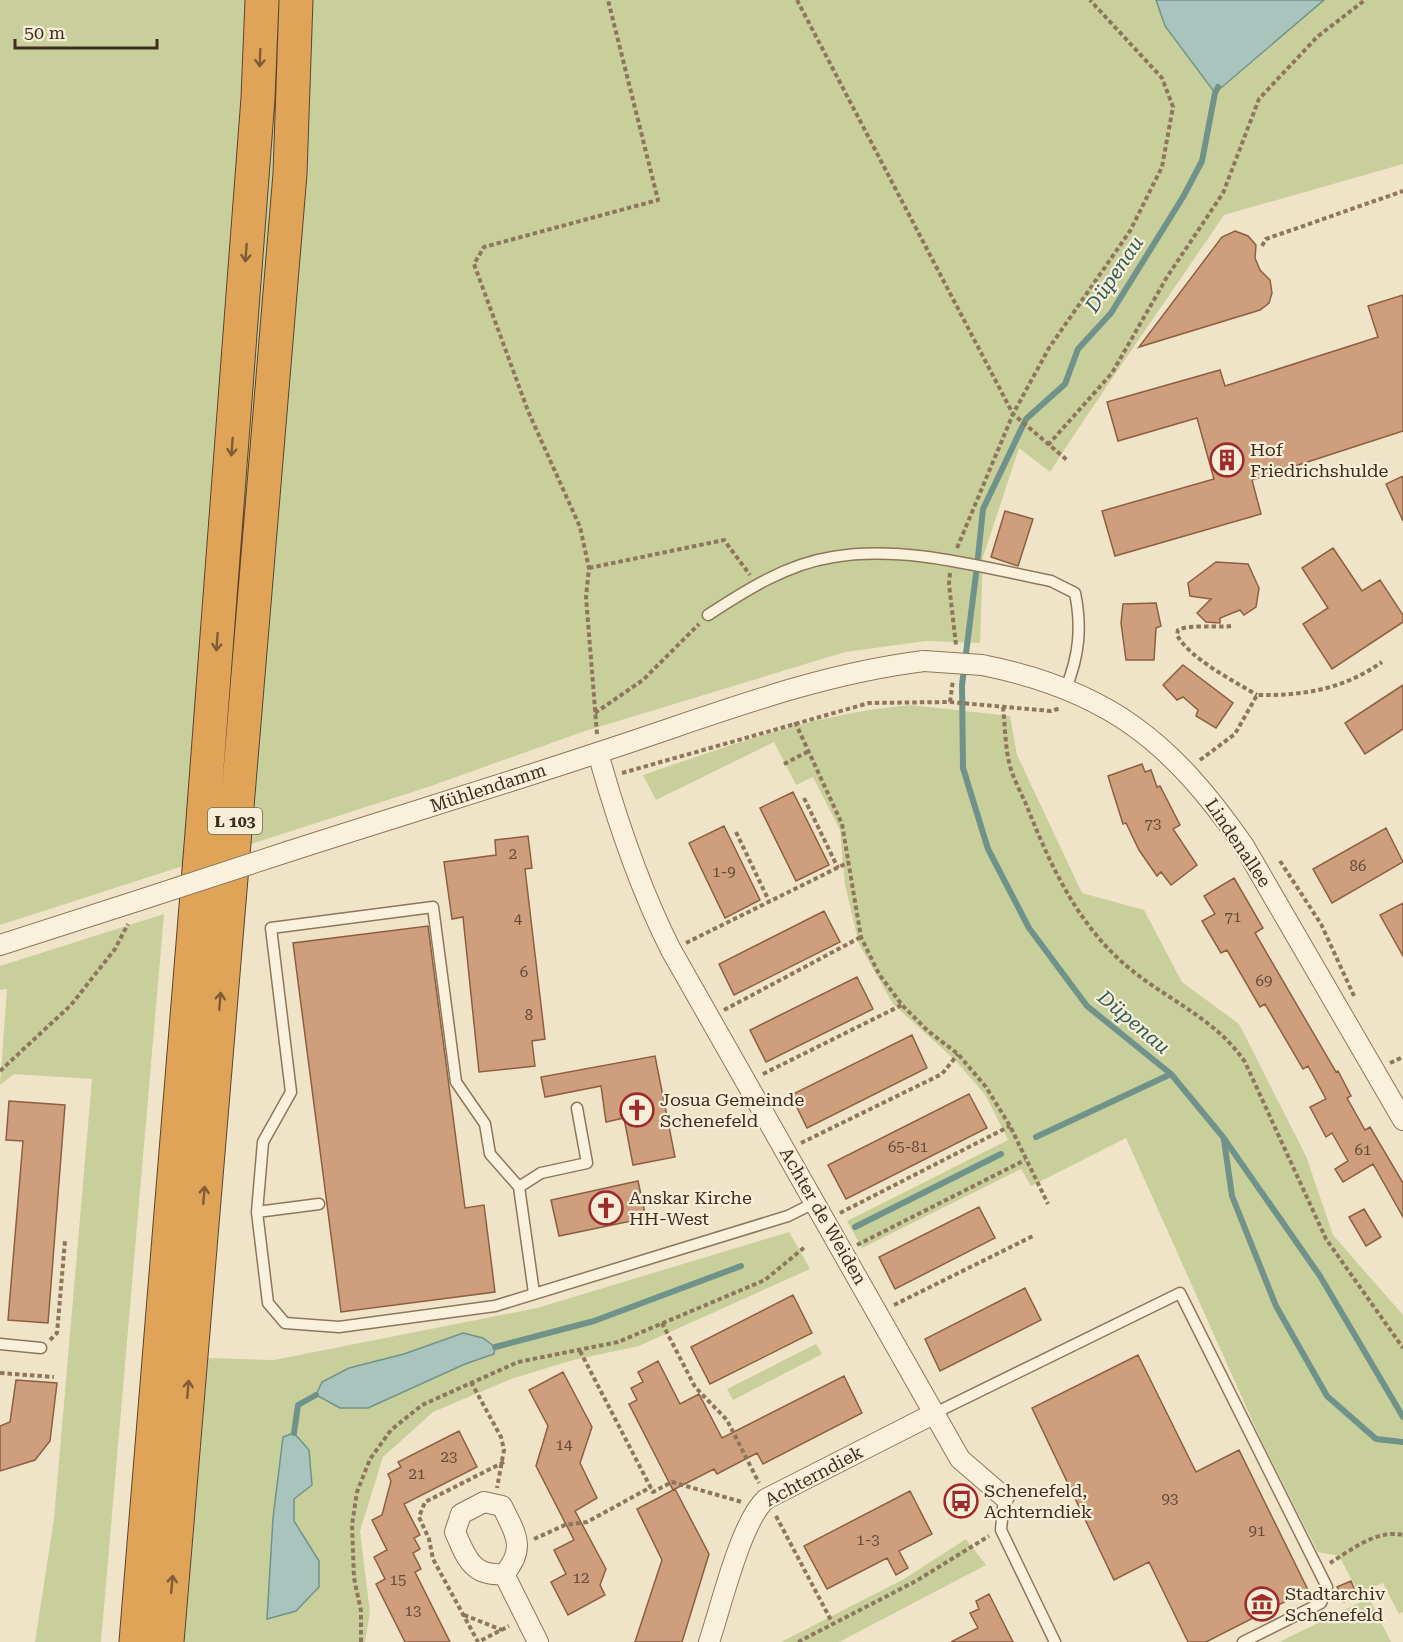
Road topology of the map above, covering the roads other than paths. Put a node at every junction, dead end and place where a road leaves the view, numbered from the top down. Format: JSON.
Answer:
{"nodes":[{"id":1,"x":262,"y":0,"type":"edge"},
{"id":2,"x":296,"y":0,"type":"edge"},
{"id":3,"x":708,"y":615,"type":"road end"},
{"id":4,"x":982,"y":665,"type":"joint"},
{"id":5,"x":1066,"y":688,"type":"junction"},
{"id":6,"x":598,"y":753,"type":"junction"},
{"id":7,"x":0,"y":945,"type":"edge"},
{"id":8,"x":577,"y":1108,"type":"dead end"},
{"id":9,"x":1403,"y":1120,"type":"edge"},
{"id":10,"x":519,"y":1187,"type":"junction"},
{"id":11,"x":816,"y":1202,"type":"junction"},
{"id":12,"x":319,"y":1204,"type":"dead end"},
{"id":13,"x":257,"y":1212,"type":"junction"},
{"id":14,"x":534,"y":1293,"type":"junction"},
{"id":15,"x":0,"y":1344,"type":"edge"},
{"id":16,"x":41,"y":1348,"type":"road end"},
{"id":17,"x":935,"y":1413,"type":"junction"},
{"id":18,"x":1004,"y":1497,"type":"joint"},
{"id":19,"x":504,"y":1574,"type":"junction"},
{"id":20,"x":136,"y":1642,"type":"edge"},
{"id":21,"x":167,"y":1642,"type":"edge"},
{"id":22,"x":538,"y":1642,"type":"edge"},
{"id":23,"x":709,"y":1642,"type":"edge"},
{"id":24,"x":1055,"y":1642,"type":"edge"},
{"id":25,"x":1243,"y":1642,"type":"edge"}],
"edges":[{"from":1,"to":20,"type":"highway","number":"L 103","one_way":true},
{"from":21,"to":2,"type":"highway","number":"L 103","one_way":true},
{"from":3,"to":5,"type":"lane"},
{"from":4,"to":5,"type":"street","name":"Lindenallee"},
{"from":4,"to":6,"type":"street","name":"Mühlendamm","bridge":true},
{"from":5,"to":9,"type":"street","name":"Lindenallee"},
{"from":6,"to":7,"type":"street","name":"Mühlendamm","bridge":true},
{"from":6,"to":11,"type":"street","name":"Achter de Weiden"},
{"from":8,"to":10,"type":"lane"},
{"from":10,"to":13,"type":"lane"},
{"from":10,"to":14,"type":"lane"},
{"from":11,"to":14,"type":"lane"},
{"from":11,"to":17,"type":"street","name":"Achter de Weiden"},
{"from":12,"to":13,"type":"lane"},
{"from":13,"to":14,"type":"lane"},
{"from":15,"to":16,"type":"lane"},
{"from":17,"to":18,"type":"street","name":"Achter de Weiden"},
{"from":17,"to":23,"type":"street","name":"Achterndiek"},
{"from":17,"to":25,"type":"lane"},
{"from":18,"to":24,"type":"lane"},
{"from":19,"to":19,"type":"street"},
{"from":19,"to":22,"type":"street"}]}
